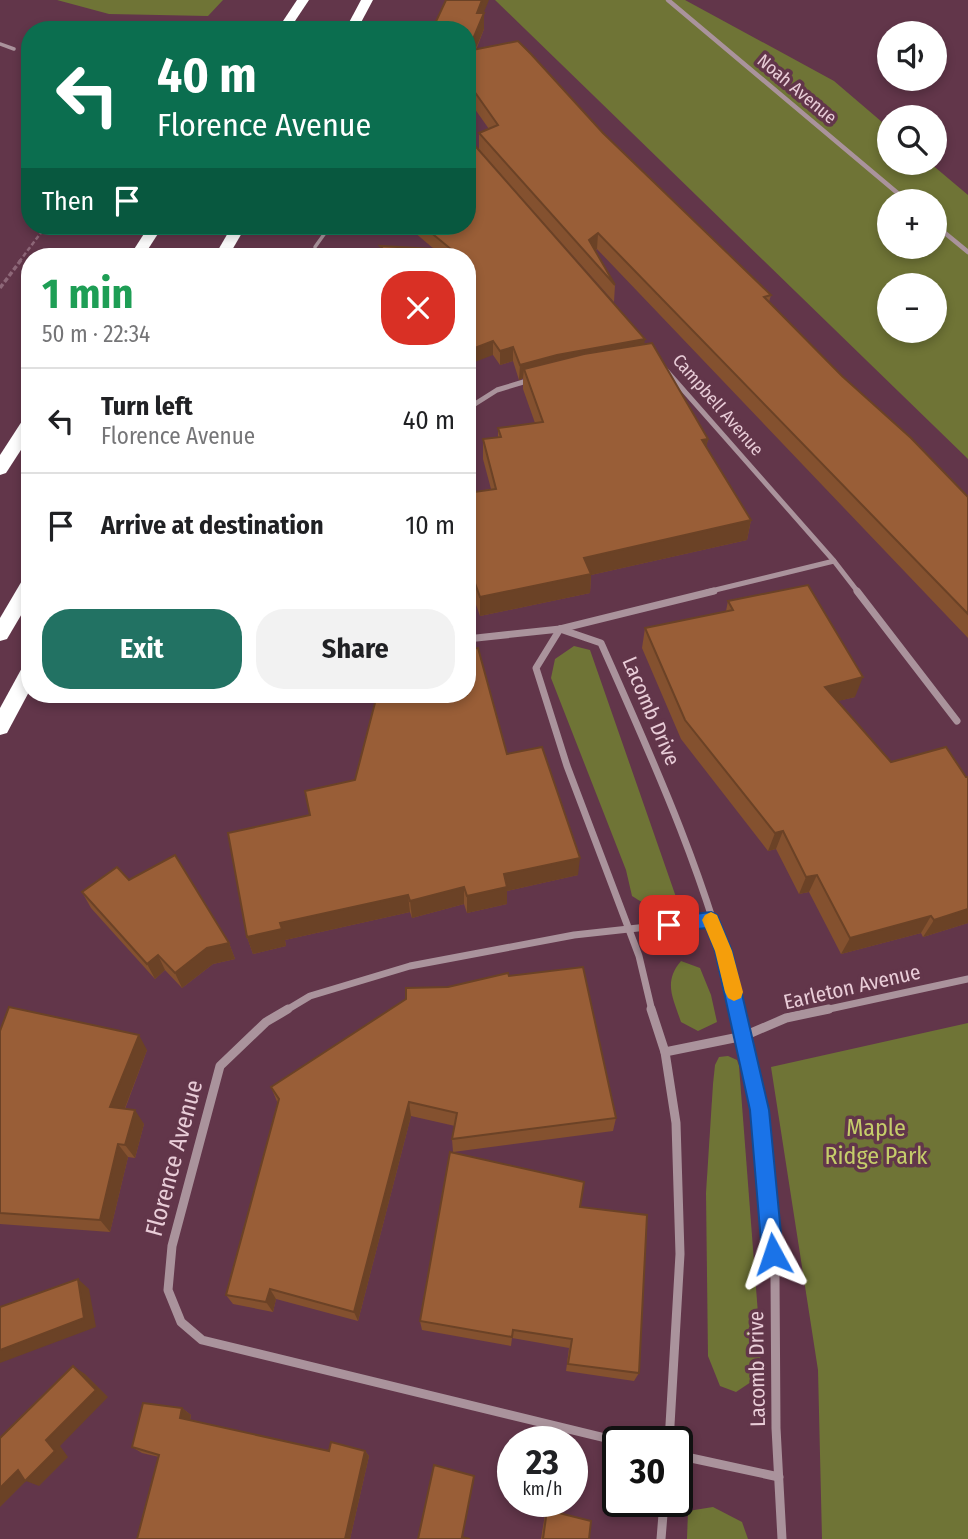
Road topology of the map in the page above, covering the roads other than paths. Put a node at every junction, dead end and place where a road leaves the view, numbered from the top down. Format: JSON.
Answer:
{"nodes":[{"id":1,"x":303,"y":0,"type":"edge"},
{"id":2,"x":367,"y":0,"type":"edge"},
{"id":3,"x":668,"y":0,"type":"edge"},
{"id":4,"x":289,"y":21,"type":"edge"},
{"id":5,"x":356,"y":21,"type":"edge"},
{"id":6,"x":0,"y":44,"type":"edge"},
{"id":7,"x":14,"y":49,"type":"dead end"},
{"id":8,"x":894,"y":189,"type":"edge"},
{"id":9,"x":324,"y":235,"type":"edge"},
{"id":10,"x":947,"y":235,"type":"edge"},
{"id":11,"x":315,"y":247,"type":"dead end"},
{"id":12,"x":968,"y":252,"type":"edge"},
{"id":13,"x":654,"y":357,"type":"edge"},
{"id":14,"x":541,"y":378,"type":"edge"},
{"id":15,"x":476,"y":404,"type":"edge"},
{"id":16,"x":21,"y":436,"type":"edge"},
{"id":17,"x":0,"y":469,"type":"edge"},
{"id":18,"x":834,"y":561,"type":"junction"},
{"id":19,"x":21,"y":599,"type":"edge"},
{"id":20,"x":560,"y":629,"type":"junction"},
{"id":21,"x":0,"y":634,"type":"edge"},
{"id":22,"x":476,"y":638,"type":"edge"},
{"id":23,"x":21,"y":688,"type":"edge"},
{"id":24,"x":957,"y":721,"type":"dead end"},
{"id":25,"x":0,"y":727,"type":"edge"},
{"id":26,"x":711,"y":920,"type":"junction"},
{"id":27,"x":627,"y":929,"type":"junction"},
{"id":28,"x":968,"y":979,"type":"edge"},
{"id":29,"x":744,"y":1036,"type":"junction"},
{"id":30,"x":665,"y":1052,"type":"junction"},
{"id":31,"x":670,"y":1426,"type":"edge"},
{"id":32,"x":602,"y":1437,"type":"edge"},
{"id":33,"x":693,"y":1458,"type":"edge"},
{"id":34,"x":779,"y":1477,"type":"junction"},
{"id":35,"x":663,"y":1517,"type":"edge"},
{"id":36,"x":661,"y":1539,"type":"edge"},
{"id":37,"x":782,"y":1539,"type":"edge"}],
"edges":[{"from":1,"to":4,"type":"highway"},
{"from":2,"to":5,"type":"highway"},
{"from":3,"to":8,"type":"street","name":"Noah Avenue"},
{"from":6,"to":7,"type":"lane"},
{"from":9,"to":11,"type":"lane"},
{"from":10,"to":12,"type":"street"},
{"from":13,"to":18,"type":"street","name":"Campbell Avenue"},
{"from":14,"to":15,"type":"street"},
{"from":16,"to":17,"type":"highway"},
{"from":18,"to":20,"type":"street"},
{"from":18,"to":24,"type":"street","name":"Campbell Avenue"},
{"from":19,"to":21,"type":"highway"},
{"from":20,"to":22,"type":"street"},
{"from":20,"to":26,"type":"street","name":"Lacomb Drive"},
{"from":20,"to":27,"type":"street"},
{"from":23,"to":25,"type":"highway"},
{"from":26,"to":27,"type":"street","name":"Florence Avenue"},
{"from":26,"to":29,"type":"street","name":"Lacomb Drive"},
{"from":27,"to":30,"type":"street"},
{"from":27,"to":32,"type":"street","name":"Florence Avenue"},
{"from":28,"to":29,"type":"street","name":"Earleton Avenue"},
{"from":29,"to":30,"type":"street","name":"Earleton Avenue"},
{"from":29,"to":34,"type":"street","name":"Lacomb Drive"},
{"from":30,"to":31,"type":"street"},
{"from":33,"to":34,"type":"street"},
{"from":34,"to":37,"type":"street","name":"Lacomb Drive"},
{"from":35,"to":36,"type":"street"}]}
